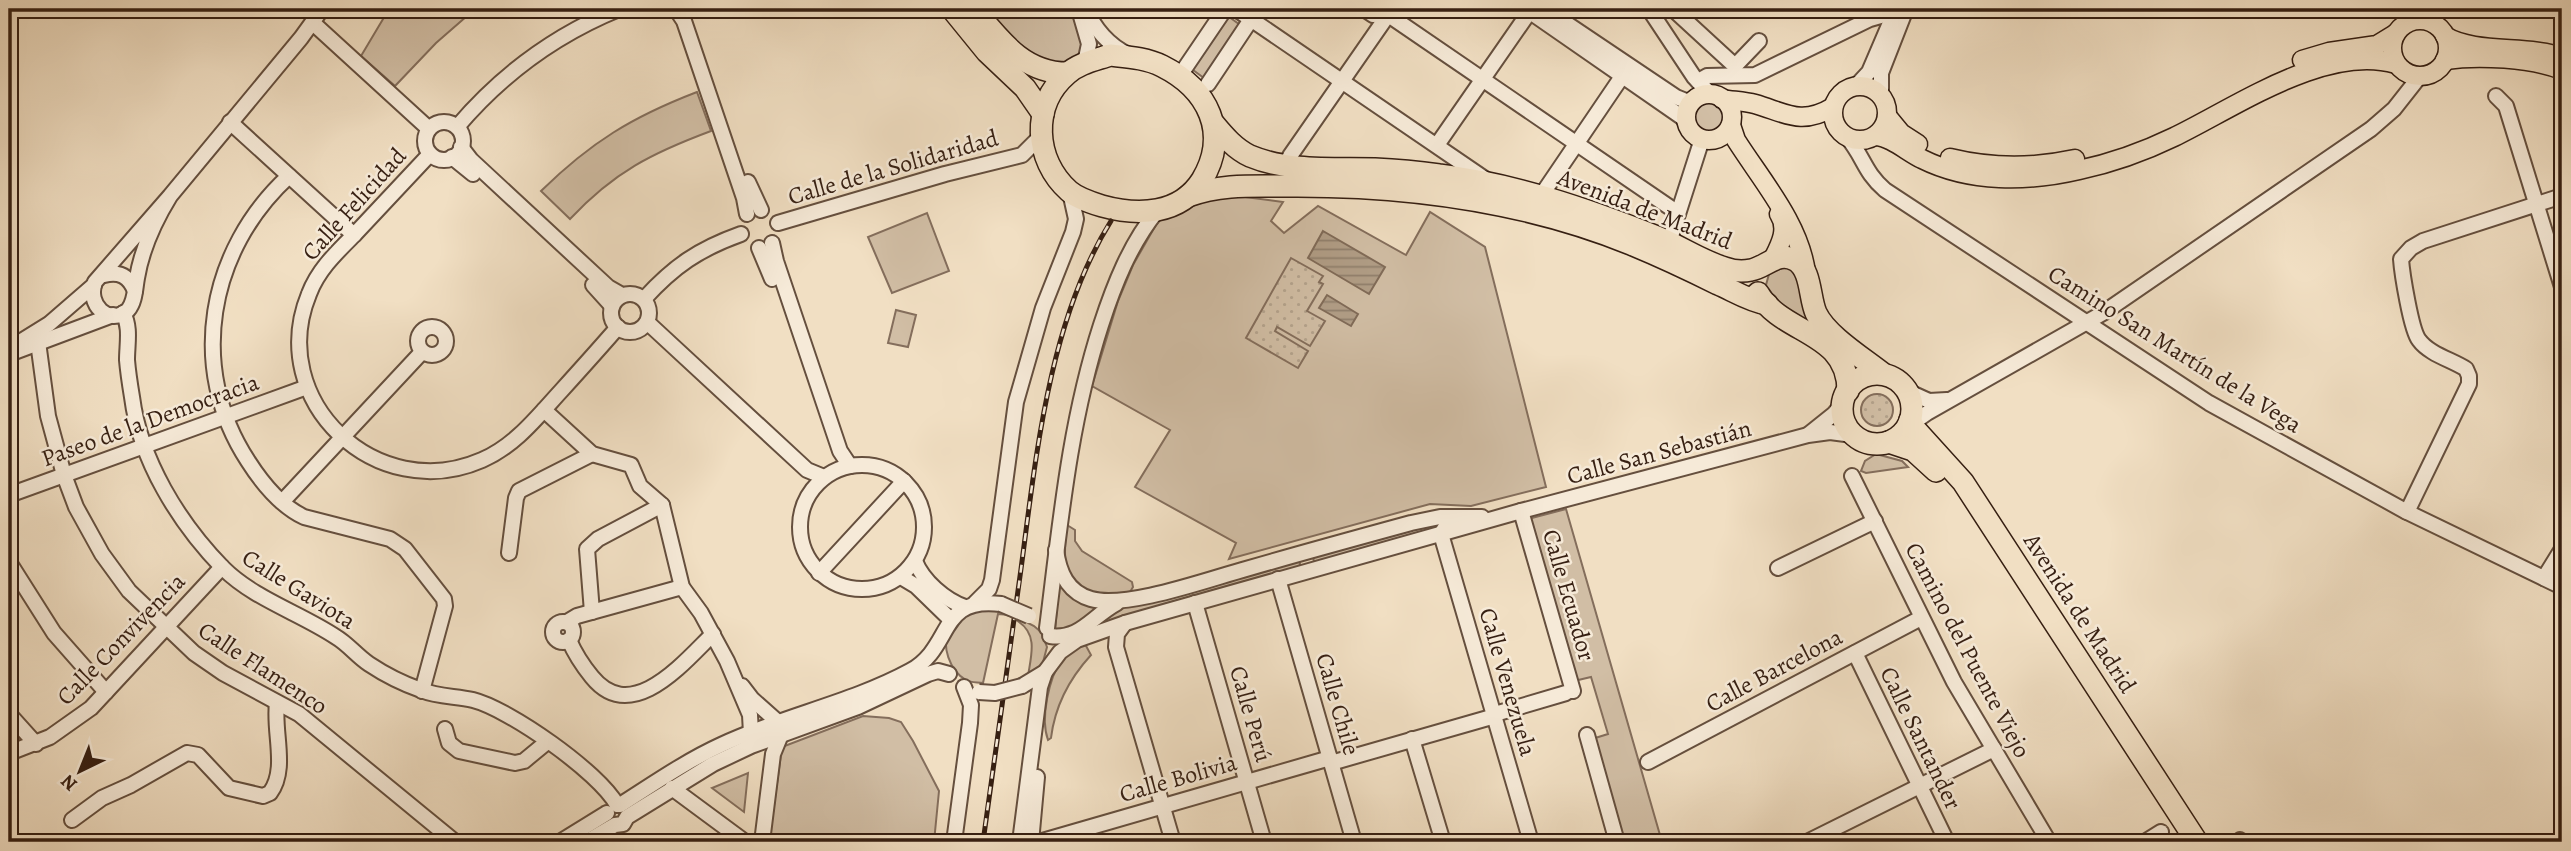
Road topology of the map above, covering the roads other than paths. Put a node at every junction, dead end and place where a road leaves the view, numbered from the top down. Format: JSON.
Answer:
{"nodes":[{"id":1,"x":323,"y":9,"type":"edge"},
{"id":2,"x":619,"y":9,"type":"edge"},
{"id":3,"x":676,"y":9,"type":"edge"},
{"id":4,"x":690,"y":9,"type":"edge"},
{"id":5,"x":953,"y":9,"type":"edge"},
{"id":6,"x":974,"y":9,"type":"edge"},
{"id":7,"x":1077,"y":9,"type":"edge"},
{"id":8,"x":1086,"y":9,"type":"edge"},
{"id":9,"x":1225,"y":9,"type":"edge"},
{"id":10,"x":1236,"y":9,"type":"edge"},
{"id":11,"x":1364,"y":9,"type":"edge"},
{"id":12,"x":1545,"y":9,"type":"edge"},
{"id":13,"x":1649,"y":9,"type":"edge"},
{"id":14,"x":1673,"y":9,"type":"edge"},
{"id":15,"x":1906,"y":9,"type":"edge"},
{"id":16,"x":1528,"y":10,"type":"edge"},
{"id":17,"x":1390,"y":11,"type":"edge"},
{"id":18,"x":1254,"y":14,"type":"edge"},
{"id":19,"x":1894,"y":14,"type":"edge"},
{"id":20,"x":313,"y":23,"type":"junction"},
{"id":21,"x":2395,"y":34,"type":"junction"},
{"id":22,"x":2445,"y":36,"type":"junction"},
{"id":23,"x":1759,"y":41,"type":"dead end"},
{"id":24,"x":2562,"y":57,"type":"edge"},
{"id":25,"x":1137,"y":58,"type":"junction"},
{"id":26,"x":2445,"y":60,"type":"junction"},
{"id":27,"x":2399,"y":66,"type":"junction"},
{"id":28,"x":1076,"y":68,"type":"junction"},
{"id":29,"x":1185,"y":68,"type":"dead end"},
{"id":30,"x":2562,"y":70,"type":"edge"},
{"id":31,"x":1623,"y":75,"type":"junction"},
{"id":32,"x":2420,"y":76,"type":"junction"},
{"id":33,"x":1484,"y":78,"type":"junction"},
{"id":34,"x":1341,"y":80,"type":"junction"},
{"id":35,"x":1208,"y":84,"type":"dead end"},
{"id":36,"x":1856,"y":86,"type":"junction"},
{"id":37,"x":1881,"y":96,"type":"junction"},
{"id":38,"x":2496,"y":96,"type":"dead end"},
{"id":39,"x":1701,"y":100,"type":"junction"},
{"id":40,"x":2399,"y":102,"type":"junction"},
{"id":41,"x":1833,"y":107,"type":"junction"},
{"id":42,"x":1042,"y":114,"type":"junction"},
{"id":43,"x":1887,"y":116,"type":"junction"},
{"id":44,"x":1731,"y":121,"type":"junction"},
{"id":45,"x":230,"y":122,"type":"junction"},
{"id":46,"x":1214,"y":124,"type":"junction"},
{"id":47,"x":457,"y":127,"type":"junction"},
{"id":48,"x":429,"y":129,"type":"junction"},
{"id":49,"x":1842,"y":132,"type":"junction"},
{"id":50,"x":1041,"y":135,"type":"junction"},
{"id":51,"x":1871,"y":138,"type":"junction"},
{"id":52,"x":1709,"y":139,"type":"junction"},
{"id":53,"x":1577,"y":144,"type":"junction"},
{"id":54,"x":1437,"y":145,"type":"junction"},
{"id":55,"x":457,"y":153,"type":"junction"},
{"id":56,"x":430,"y":154,"type":"junction"},
{"id":57,"x":1022,"y":155,"type":"junction"},
{"id":58,"x":1290,"y":156,"type":"dead end"},
{"id":59,"x":1861,"y":158,"type":"junction"},
{"id":60,"x":1050,"y":166,"type":"junction"},
{"id":61,"x":289,"y":176,"type":"junction"},
{"id":62,"x":1495,"y":186,"type":"junction"},
{"id":63,"x":1545,"y":190,"type":"dead end"},
{"id":64,"x":1070,"y":192,"type":"junction"},
{"id":65,"x":1188,"y":196,"type":"junction"},
{"id":66,"x":170,"y":197,"type":"junction"},
{"id":67,"x":2562,"y":197,"type":"edge"},
{"id":68,"x":2536,"y":203,"type":"junction"},
{"id":69,"x":1157,"y":211,"type":"junction"},
{"id":70,"x":754,"y":212,"type":"junction"},
{"id":71,"x":1678,"y":214,"type":"junction"},
{"id":72,"x":778,"y":223,"type":"junction"},
{"id":73,"x":741,"y":234,"type":"junction"},
{"id":74,"x":354,"y":235,"type":"junction"},
{"id":75,"x":1671,"y":236,"type":"dead end"},
{"id":76,"x":766,"y":245,"type":"junction"},
{"id":77,"x":1768,"y":262,"type":"junction"},
{"id":78,"x":1806,"y":273,"type":"junction"},
{"id":79,"x":99,"y":280,"type":"junction"},
{"id":80,"x":2562,"y":287,"type":"edge"},
{"id":81,"x":135,"y":292,"type":"junction"},
{"id":82,"x":80,"y":298,"type":"junction"},
{"id":83,"x":644,"y":299,"type":"junction"},
{"id":84,"x":617,"y":301,"type":"junction"},
{"id":85,"x":1767,"y":304,"type":"junction"},
{"id":86,"x":118,"y":314,"type":"junction"},
{"id":87,"x":2087,"y":323,"type":"junction"},
{"id":88,"x":644,"y":326,"type":"junction"},
{"id":89,"x":618,"y":327,"type":"junction"},
{"id":90,"x":37,"y":342,"type":"junction"},
{"id":91,"x":9,"y":351,"type":"edge"},
{"id":92,"x":422,"y":352,"type":"dead end"},
{"id":93,"x":1882,"y":373,"type":"junction"},
{"id":94,"x":307,"y":387,"type":"junction"},
{"id":95,"x":1907,"y":391,"type":"junction"},
{"id":96,"x":1846,"y":397,"type":"junction"},
{"id":97,"x":1955,"y":398,"type":"junction"},
{"id":98,"x":544,"y":410,"type":"junction"},
{"id":99,"x":225,"y":416,"type":"junction"},
{"id":100,"x":1909,"y":424,"type":"junction"},
{"id":101,"x":1808,"y":435,"type":"junction"},
{"id":102,"x":1853,"y":435,"type":"junction"},
{"id":103,"x":342,"y":438,"type":"junction"},
{"id":104,"x":1888,"y":442,"type":"junction"},
{"id":105,"x":145,"y":446,"type":"junction"},
{"id":106,"x":592,"y":454,"type":"junction"},
{"id":107,"x":850,"y":466,"type":"junction"},
{"id":108,"x":829,"y":474,"type":"junction"},
{"id":109,"x":64,"y":475,"type":"junction"},
{"id":110,"x":1852,"y":476,"type":"dead end"},
{"id":111,"x":905,"y":481,"type":"junction"},
{"id":112,"x":812,"y":490,"type":"junction"},
{"id":113,"x":9,"y":495,"type":"edge"},
{"id":114,"x":282,"y":502,"type":"junction"},
{"id":115,"x":662,"y":505,"type":"junction"},
{"id":116,"x":1521,"y":511,"type":"junction"},
{"id":117,"x":2407,"y":512,"type":"junction"},
{"id":118,"x":1451,"y":517,"type":"junction"},
{"id":119,"x":1875,"y":521,"type":"junction"},
{"id":120,"x":1441,"y":534,"type":"junction"},
{"id":121,"x":2562,"y":549,"type":"edge"},
{"id":122,"x":1056,"y":550,"type":"junction"},
{"id":123,"x":509,"y":553,"type":"dead end"},
{"id":124,"x":1300,"y":554,"type":"junction"},
{"id":125,"x":915,"y":561,"type":"junction"},
{"id":126,"x":9,"y":562,"type":"edge"},
{"id":127,"x":222,"y":567,"type":"junction"},
{"id":128,"x":1778,"y":568,"type":"dead end"},
{"id":129,"x":1304,"y":572,"type":"junction"},
{"id":130,"x":819,"y":573,"type":"junction"},
{"id":131,"x":901,"y":577,"type":"junction"},
{"id":132,"x":2544,"y":578,"type":"junction"},
{"id":133,"x":1278,"y":579,"type":"junction"},
{"id":134,"x":682,"y":587,"type":"junction"},
{"id":135,"x":2562,"y":587,"type":"edge"},
{"id":136,"x":1121,"y":600,"type":"junction"},
{"id":137,"x":1195,"y":603,"type":"junction"},
{"id":138,"x":970,"y":605,"type":"junction"},
{"id":139,"x":592,"y":612,"type":"junction"},
{"id":140,"x":1921,"y":618,"type":"junction"},
{"id":141,"x":951,"y":620,"type":"junction"},
{"id":142,"x":1125,"y":623,"type":"junction"},
{"id":143,"x":166,"y":629,"type":"junction"},
{"id":144,"x":1048,"y":632,"type":"junction"},
{"id":145,"x":1097,"y":632,"type":"junction"},
{"id":146,"x":713,"y":634,"type":"junction"},
{"id":147,"x":942,"y":636,"type":"junction"},
{"id":148,"x":1116,"y":647,"type":"junction"},
{"id":149,"x":1854,"y":653,"type":"junction"},
{"id":150,"x":727,"y":661,"type":"junction"},
{"id":151,"x":1049,"y":666,"type":"junction"},
{"id":152,"x":949,"y":674,"type":"junction"},
{"id":153,"x":964,"y":687,"type":"junction"},
{"id":154,"x":422,"y":691,"type":"junction"},
{"id":155,"x":106,"y":692,"type":"junction"},
{"id":156,"x":1569,"y":692,"type":"joint"},
{"id":157,"x":276,"y":703,"type":"junction"},
{"id":158,"x":9,"y":714,"type":"edge"},
{"id":159,"x":1495,"y":715,"type":"junction"},
{"id":160,"x":1036,"y":723,"type":"junction"},
{"id":161,"x":445,"y":729,"type":"dead end"},
{"id":162,"x":780,"y":730,"type":"junction"},
{"id":163,"x":751,"y":733,"type":"junction"},
{"id":164,"x":1587,"y":735,"type":"dead end"},
{"id":165,"x":1412,"y":739,"type":"junction"},
{"id":166,"x":547,"y":742,"type":"junction"},
{"id":167,"x":36,"y":744,"type":"junction"},
{"id":168,"x":1994,"y":749,"type":"junction"},
{"id":169,"x":9,"y":753,"type":"edge"},
{"id":170,"x":1330,"y":760,"type":"junction"},
{"id":171,"x":1648,"y":762,"type":"dead end"},
{"id":172,"x":1247,"y":782,"type":"junction"},
{"id":173,"x":1920,"y":786,"type":"junction"},
{"id":174,"x":672,"y":788,"type":"junction"},
{"id":175,"x":1162,"y":807,"type":"junction"},
{"id":176,"x":616,"y":812,"type":"junction"},
{"id":177,"x":72,"y":820,"type":"dead end"},
{"id":178,"x":2161,"y":832,"type":"dead end"},
{"id":179,"x":1072,"y":838,"type":"edge"},
{"id":180,"x":1264,"y":839,"type":"edge"},
{"id":181,"x":455,"y":842,"type":"edge"},
{"id":182,"x":560,"y":842,"type":"edge"},
{"id":183,"x":588,"y":842,"type":"edge"},
{"id":184,"x":745,"y":842,"type":"edge"},
{"id":185,"x":762,"y":842,"type":"edge"},
{"id":186,"x":954,"y":842,"type":"edge"},
{"id":187,"x":1020,"y":842,"type":"edge"},
{"id":188,"x":1031,"y":842,"type":"edge"},
{"id":189,"x":1039,"y":842,"type":"edge"},
{"id":190,"x":1173,"y":842,"type":"edge"},
{"id":191,"x":1354,"y":842,"type":"edge"},
{"id":192,"x":1443,"y":842,"type":"edge"},
{"id":193,"x":1531,"y":842,"type":"edge"},
{"id":194,"x":1618,"y":842,"type":"edge"},
{"id":195,"x":1807,"y":842,"type":"edge"},
{"id":196,"x":1947,"y":842,"type":"edge"},
{"id":197,"x":2049,"y":842,"type":"edge"},
{"id":198,"x":2145,"y":842,"type":"edge"},
{"id":199,"x":2181,"y":842,"type":"edge"},
{"id":200,"x":2197,"y":842,"type":"edge"}],
"edges":[{"from":1,"to":20,"type":"street"},
{"from":2,"to":47,"type":"street"},
{"from":3,"to":70,"type":"street"},
{"from":4,"to":70,"type":"street"},
{"from":5,"to":42,"type":"highway"},
{"from":6,"to":28,"type":"highway"},
{"from":7,"to":28,"type":"street"},
{"from":8,"to":25,"type":"street"},
{"from":9,"to":29,"type":"street"},
{"from":10,"to":18,"type":"street"},
{"from":11,"to":17,"type":"street"},
{"from":12,"to":39,"type":"street"},
{"from":13,"to":39,"type":"street"},
{"from":14,"to":23,"type":"street"},
{"from":15,"to":37,"type":"street"},
{"from":16,"to":31,"type":"street"},
{"from":16,"to":33,"type":"street"},
{"from":17,"to":33,"type":"street"},
{"from":17,"to":34,"type":"street"},
{"from":18,"to":34,"type":"street"},
{"from":18,"to":35,"type":"street"},
{"from":19,"to":36,"type":"street"},
{"from":19,"to":39,"type":"street"},
{"from":20,"to":45,"type":"street"},
{"from":20,"to":48,"type":"street"},
{"from":21,"to":22,"type":"main road"},
{"from":21,"to":27,"type":"main road"},
{"from":21,"to":43,"type":"main road"},
{"from":22,"to":24,"type":"main road"},
{"from":22,"to":26,"type":"main road"},
{"from":25,"to":28,"type":"highway"},
{"from":25,"to":46,"type":"highway"},
{"from":26,"to":30,"type":"main road"},
{"from":26,"to":32,"type":"main road"},
{"from":27,"to":32,"type":"main road"},
{"from":27,"to":40,"type":"street"},
{"from":27,"to":51,"type":"main road"},
{"from":28,"to":42,"type":"highway"},
{"from":31,"to":39,"type":"street"},
{"from":31,"to":53,"type":"street"},
{"from":32,"to":40,"type":"street"},
{"from":33,"to":53,"type":"street"},
{"from":33,"to":54,"type":"street"},
{"from":34,"to":54,"type":"street"},
{"from":34,"to":58,"type":"street"},
{"from":36,"to":37,"type":"main road"},
{"from":36,"to":41,"type":"main road"},
{"from":37,"to":43,"type":"main road"},
{"from":38,"to":68,"type":"street"},
{"from":39,"to":41,"type":"main road"},
{"from":39,"to":44,"type":"main road"},
{"from":39,"to":52,"type":"main road"},
{"from":40,"to":87,"type":"street"},
{"from":41,"to":49,"type":"main road"},
{"from":42,"to":50,"type":"highway"},
{"from":43,"to":51,"type":"main road"},
{"from":44,"to":49,"type":"main road"},
{"from":44,"to":52,"type":"main road"},
{"from":44,"to":78,"type":"main road"},
{"from":45,"to":61,"type":"street"},
{"from":45,"to":66,"type":"street"},
{"from":46,"to":62,"type":"highway","name":"Avenida de Madrid"},
{"from":46,"to":65,"type":"highway"},
{"from":47,"to":48,"type":"street"},
{"from":47,"to":55,"type":"street"},
{"from":48,"to":56,"type":"street"},
{"from":49,"to":51,"type":"main road"},
{"from":49,"to":59,"type":"street","name":"Camino San Martín de la Vega"},
{"from":50,"to":57,"type":"street","name":"Calle de la Solidaridad"},
{"from":50,"to":60,"type":"highway"},
{"from":51,"to":59,"type":"street"},
{"from":52,"to":71,"type":"street"},
{"from":52,"to":77,"type":"main road"},
{"from":53,"to":63,"type":"street"},
{"from":53,"to":71,"type":"street"},
{"from":54,"to":62,"type":"street"},
{"from":55,"to":56,"type":"street"},
{"from":55,"to":84,"type":"street"},
{"from":56,"to":74,"type":"street","name":"Calle Felicidad"},
{"from":57,"to":60,"type":"street","name":"Calle de la Solidaridad"},
{"from":57,"to":72,"type":"street","name":"Calle de la Solidaridad"},
{"from":59,"to":87,"type":"street","name":"Camino San Martín de la Vega"},
{"from":60,"to":64,"type":"highway"},
{"from":61,"to":74,"type":"street"},
{"from":61,"to":99,"type":"street"},
{"from":62,"to":77,"type":"highway","name":"Avenida de Madrid"},
{"from":64,"to":69,"type":"highway"},
{"from":64,"to":138,"type":"street"},
{"from":65,"to":69,"type":"highway"},
{"from":65,"to":85,"type":"highway","name":"Avenida de Madrid"},
{"from":66,"to":79,"type":"street"},
{"from":66,"to":81,"type":"street"},
{"from":67,"to":68,"type":"street"},
{"from":68,"to":80,"type":"street"},
{"from":68,"to":117,"type":"street"},
{"from":69,"to":122,"type":"street"},
{"from":70,"to":72,"type":"street"},
{"from":70,"to":73,"type":"street"},
{"from":71,"to":75,"type":"street"},
{"from":72,"to":76,"type":"street"},
{"from":73,"to":76,"type":"street"},
{"from":73,"to":83,"type":"street"},
{"from":74,"to":94,"type":"street","name":"Calle Felicidad"},
{"from":76,"to":107,"type":"street"},
{"from":76,"to":108,"type":"street"},
{"from":77,"to":78,"type":"highway","name":"Avenida de Madrid"},
{"from":77,"to":85,"type":"highway"},
{"from":78,"to":93,"type":"highway"},
{"from":79,"to":81,"type":"street"},
{"from":79,"to":82,"type":"street"},
{"from":79,"to":86,"type":"street"},
{"from":81,"to":86,"type":"street"},
{"from":82,"to":90,"type":"street"},
{"from":82,"to":91,"type":"street"},
{"from":83,"to":84,"type":"street"},
{"from":83,"to":88,"type":"street"},
{"from":84,"to":89,"type":"street"},
{"from":85,"to":96,"type":"highway","name":"Avenida de Madrid"},
{"from":86,"to":90,"type":"street"},
{"from":86,"to":105,"type":"street","name":"Calle Gaviota"},
{"from":87,"to":97,"type":"street"},
{"from":87,"to":117,"type":"street","name":"Camino San Martín de la Vega"},
{"from":88,"to":89,"type":"street"},
{"from":88,"to":108,"type":"street"},
{"from":88,"to":112,"type":"street"},
{"from":89,"to":98,"type":"street","name":"Calle Felicidad"},
{"from":90,"to":91,"type":"street"},
{"from":90,"to":109,"type":"street","name":"Calle Flamenco"},
{"from":92,"to":103,"type":"street"},
{"from":93,"to":95,"type":"highway"},
{"from":93,"to":96,"type":"highway"},
{"from":94,"to":99,"type":"street","name":"Paseo de la Democracia"},
{"from":94,"to":103,"type":"street","name":"Calle Felicidad"},
{"from":95,"to":97,"type":"street"},
{"from":95,"to":100,"type":"highway"},
{"from":96,"to":101,"type":"street"},
{"from":96,"to":102,"type":"highway"},
{"from":97,"to":100,"type":"street"},
{"from":98,"to":103,"type":"street","name":"Calle Felicidad"},
{"from":98,"to":106,"type":"street"},
{"from":99,"to":105,"type":"street","name":"Paseo de la Democracia"},
{"from":99,"to":114,"type":"street"},
{"from":100,"to":104,"type":"highway"},
{"from":100,"to":200,"type":"highway","name":"Avenida de Madrid"},
{"from":101,"to":102,"type":"street"},
{"from":101,"to":116,"type":"street","name":"Calle San Sebastián"},
{"from":102,"to":104,"type":"highway"},
{"from":103,"to":114,"type":"street"},
{"from":104,"to":199,"type":"highway","name":"Avenida de Madrid"},
{"from":105,"to":109,"type":"street","name":"Paseo de la Democracia"},
{"from":105,"to":127,"type":"street","name":"Calle Gaviota"},
{"from":106,"to":115,"type":"street"},
{"from":106,"to":123,"type":"street"},
{"from":107,"to":108,"type":"street"},
{"from":107,"to":111,"type":"street"},
{"from":108,"to":112,"type":"street"},
{"from":109,"to":113,"type":"street","name":"Paseo de la Democracia"},
{"from":109,"to":143,"type":"street","name":"Calle Flamenco"},
{"from":110,"to":119,"type":"street","name":"Camino del Puente Viejo"},
{"from":111,"to":125,"type":"street"},
{"from":111,"to":130,"type":"street"},
{"from":112,"to":130,"type":"street"},
{"from":114,"to":154,"type":"street"},
{"from":115,"to":134,"type":"street"},
{"from":115,"to":139,"type":"street"},
{"from":116,"to":118,"type":"street","name":"Calle San Sebastián"},
{"from":116,"to":120,"type":"street","name":"Calle San Sebastián"},
{"from":116,"to":156,"type":"street","name":"Calle Ecuador"},
{"from":117,"to":132,"type":"street","name":"Camino San Martín de la Vega"},
{"from":118,"to":120,"type":"street"},
{"from":118,"to":124,"type":"street","name":"Calle San Sebastián"},
{"from":119,"to":128,"type":"street"},
{"from":119,"to":140,"type":"street","name":"Camino del Puente Viejo"},
{"from":120,"to":129,"type":"street","name":"Calle San Sebastián"},
{"from":120,"to":159,"type":"street","name":"Calle Venezuela"},
{"from":121,"to":132,"type":"street"},
{"from":122,"to":136,"type":"street"},
{"from":122,"to":144,"type":"street"},
{"from":124,"to":129,"type":"street"},
{"from":124,"to":136,"type":"street","name":"Calle San Sebastián"},
{"from":125,"to":131,"type":"street"},
{"from":125,"to":138,"type":"street"},
{"from":126,"to":155,"type":"street"},
{"from":127,"to":143,"type":"street","name":"Calle Convivencia"},
{"from":127,"to":154,"type":"street","name":"Calle Gaviota"},
{"from":129,"to":133,"type":"street","name":"Calle San Sebastián"},
{"from":130,"to":131,"type":"street"},
{"from":131,"to":141,"type":"street"},
{"from":132,"to":135,"type":"street","name":"Camino San Martín de la Vega"},
{"from":133,"to":137,"type":"street","name":"Calle San Sebastián"},
{"from":133,"to":170,"type":"street","name":"Calle Chile"},
{"from":134,"to":139,"type":"street"},
{"from":134,"to":146,"type":"street"},
{"from":136,"to":144,"type":"street"},
{"from":137,"to":142,"type":"street","name":"Calle San Sebastián"},
{"from":137,"to":172,"type":"street","name":"Calle Perú"},
{"from":138,"to":141,"type":"street"},
{"from":138,"to":144,"type":"street","bridge":true},
{"from":139,"to":146,"type":"street"},
{"from":140,"to":149,"type":"street","name":"Calle Barcelona"},
{"from":140,"to":168,"type":"street","name":"Camino del Puente Viejo"},
{"from":141,"to":147,"type":"street"},
{"from":142,"to":145,"type":"street","name":"Calle San Sebastián"},
{"from":142,"to":148,"type":"street"},
{"from":143,"to":155,"type":"street","name":"Calle Convivencia"},
{"from":143,"to":157,"type":"street","name":"Calle Flamenco"},
{"from":144,"to":151,"type":"street"},
{"from":145,"to":148,"type":"street"},
{"from":145,"to":151,"type":"street","name":"Calle San Sebastián"},
{"from":146,"to":150,"type":"street"},
{"from":147,"to":152,"type":"street"},
{"from":147,"to":162,"type":"street"},
{"from":148,"to":175,"type":"street"},
{"from":149,"to":171,"type":"street","name":"Calle Barcelona"},
{"from":149,"to":173,"type":"street","name":"Calle Santander"},
{"from":150,"to":162,"type":"street"},
{"from":150,"to":163,"type":"street"},
{"from":151,"to":153,"type":"street","bridge":true},
{"from":151,"to":160,"type":"street"},
{"from":152,"to":153,"type":"street"},
{"from":152,"to":162,"type":"street"},
{"from":153,"to":186,"type":"street"},
{"from":154,"to":166,"type":"street","name":"Calle Gaviota"},
{"from":155,"to":167,"type":"street","name":"Calle Convivencia"},
{"from":156,"to":159,"type":"street","name":"Calle Bolivia"},
{"from":157,"to":177,"type":"street"},
{"from":157,"to":181,"type":"street","name":"Calle Flamenco"},
{"from":158,"to":167,"type":"street"},
{"from":159,"to":165,"type":"street","name":"Calle Bolivia"},
{"from":159,"to":193,"type":"street","name":"Calle Venezuela"},
{"from":160,"to":187,"type":"street"},
{"from":160,"to":188,"type":"street"},
{"from":161,"to":166,"type":"street"},
{"from":162,"to":163,"type":"street"},
{"from":162,"to":174,"type":"street"},
{"from":162,"to":185,"type":"street"},
{"from":163,"to":176,"type":"street"},
{"from":164,"to":194,"type":"street"},
{"from":165,"to":170,"type":"street","name":"Calle Bolivia"},
{"from":165,"to":192,"type":"street"},
{"from":166,"to":176,"type":"street","name":"Calle Gaviota"},
{"from":167,"to":169,"type":"street","name":"Calle Convivencia"},
{"from":168,"to":173,"type":"street"},
{"from":168,"to":197,"type":"street","name":"Camino del Puente Viejo"},
{"from":170,"to":172,"type":"street","name":"Calle Bolivia"},
{"from":170,"to":191,"type":"street","name":"Calle Chile"},
{"from":172,"to":175,"type":"street","name":"Calle Bolivia"},
{"from":172,"to":180,"type":"street","name":"Calle Perú"},
{"from":173,"to":195,"type":"street"},
{"from":173,"to":196,"type":"street","name":"Calle Santander"},
{"from":174,"to":176,"type":"street"},
{"from":174,"to":184,"type":"street"},
{"from":175,"to":179,"type":"street","name":"Calle Bolivia"},
{"from":175,"to":190,"type":"street"},
{"from":176,"to":182,"type":"street"},
{"from":176,"to":183,"type":"street"},
{"from":178,"to":198,"type":"street"},
{"from":179,"to":189,"type":"street","name":"Calle Bolivia"}]}
